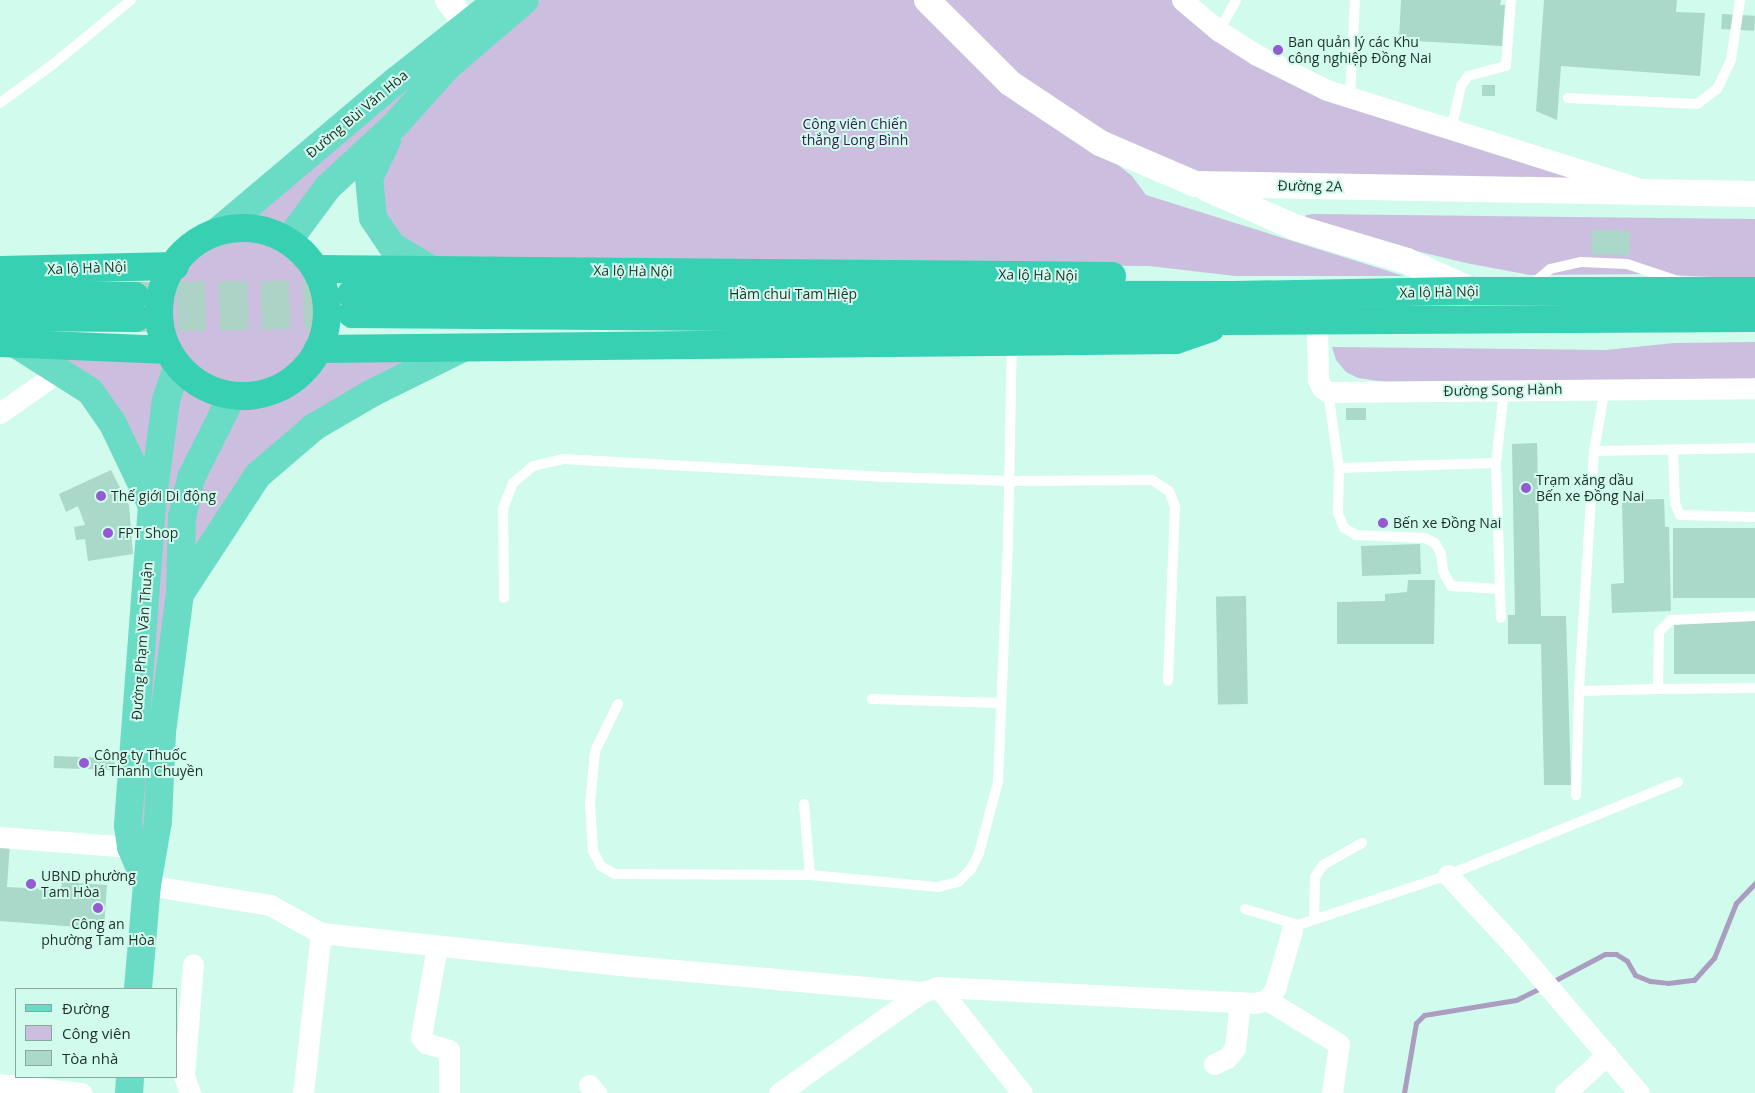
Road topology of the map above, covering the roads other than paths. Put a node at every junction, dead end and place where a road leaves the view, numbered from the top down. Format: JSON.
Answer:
{"nodes":[{"id":1,"x":131,"y":0,"type":"edge"},
{"id":2,"x":448,"y":0,"type":"edge"},
{"id":3,"x":498,"y":0,"type":"edge"},
{"id":4,"x":525,"y":0,"type":"edge"},
{"id":5,"x":926,"y":0,"type":"edge"},
{"id":6,"x":1182,"y":0,"type":"edge"},
{"id":7,"x":1236,"y":0,"type":"edge"},
{"id":8,"x":1355,"y":0,"type":"edge"},
{"id":9,"x":1512,"y":0,"type":"edge"},
{"id":10,"x":1740,"y":0,"type":"edge"},
{"id":11,"x":1219,"y":31,"type":"junction"},
{"id":12,"x":473,"y":33,"type":"junction"},
{"id":13,"x":1568,"y":98,"type":"dead end"},
{"id":14,"x":1350,"y":100,"type":"junction"},
{"id":15,"x":0,"y":102,"type":"edge"},
{"id":16,"x":395,"y":125,"type":"junction"},
{"id":17,"x":1451,"y":130,"type":"junction"},
{"id":18,"x":1195,"y":184,"type":"junction"},
{"id":19,"x":1644,"y":190,"type":"junction"},
{"id":20,"x":1755,"y":194,"type":"edge"},
{"id":21,"x":218,"y":232,"type":"junction"},
{"id":22,"x":288,"y":241,"type":"junction"},
{"id":23,"x":175,"y":266,"type":"junction"},
{"id":24,"x":317,"y":269,"type":"junction"},
{"id":25,"x":0,"y":270,"type":"edge"},
{"id":26,"x":432,"y":270,"type":"junction"},
{"id":27,"x":1473,"y":291,"type":"junction"},
{"id":28,"x":1755,"y":292,"type":"edge"},
{"id":29,"x":0,"y":294,"type":"edge"},
{"id":30,"x":1235,"y":295,"type":"junction"},
{"id":31,"x":0,"y":317,"type":"edge"},
{"id":32,"x":1755,"y":318,"type":"edge"},
{"id":33,"x":1316,"y":319,"type":"junction"},
{"id":34,"x":1226,"y":321,"type":"junction"},
{"id":35,"x":1012,"y":342,"type":"junction"},
{"id":36,"x":7,"y":343,"type":"edge"},
{"id":37,"x":462,"y":348,"type":"junction"},
{"id":38,"x":318,"y":349,"type":"junction"},
{"id":39,"x":173,"y":358,"type":"junction"},
{"id":40,"x":57,"y":373,"type":"junction"},
{"id":41,"x":1605,"y":388,"type":"junction"},
{"id":42,"x":1755,"y":388,"type":"edge"},
{"id":43,"x":1504,"y":391,"type":"junction"},
{"id":44,"x":1328,"y":392,"type":"junction"},
{"id":45,"x":232,"y":396,"type":"junction"},
{"id":46,"x":0,"y":413,"type":"edge"},
{"id":47,"x":1755,"y":448,"type":"edge"},
{"id":48,"x":1594,"y":451,"type":"junction"},
{"id":49,"x":1673,"y":452,"type":"junction"},
{"id":50,"x":1496,"y":463,"type":"junction"},
{"id":51,"x":1339,"y":468,"type":"junction"},
{"id":52,"x":1010,"y":481,"type":"junction"},
{"id":53,"x":152,"y":506,"type":"junction"},
{"id":54,"x":1755,"y":516,"type":"edge"},
{"id":55,"x":1500,"y":589,"type":"junction"},
{"id":56,"x":180,"y":594,"type":"junction"},
{"id":57,"x":504,"y":598,"type":"dead end"},
{"id":58,"x":1755,"y":616,"type":"edge"},
{"id":59,"x":1501,"y":618,"type":"dead end"},
{"id":60,"x":1168,"y":681,"type":"dead end"},
{"id":61,"x":1755,"y":688,"type":"edge"},
{"id":62,"x":1658,"y":689,"type":"junction"},
{"id":63,"x":1579,"y":691,"type":"junction"},
{"id":64,"x":872,"y":698,"type":"dead end"},
{"id":65,"x":1001,"y":703,"type":"junction"},
{"id":66,"x":618,"y":704,"type":"dead end"},
{"id":67,"x":1678,"y":782,"type":"dead end"},
{"id":68,"x":1576,"y":795,"type":"dead end"},
{"id":69,"x":804,"y":804,"type":"dead end"},
{"id":70,"x":0,"y":837,"type":"edge"},
{"id":71,"x":1362,"y":843,"type":"dead end"},
{"id":72,"x":131,"y":848,"type":"junction"},
{"id":73,"x":810,"y":875,"type":"junction"},
{"id":74,"x":1448,"y":876,"type":"junction"},
{"id":75,"x":147,"y":885,"type":"junction"},
{"id":76,"x":1245,"y":909,"type":"dead end"},
{"id":77,"x":1314,"y":919,"type":"junction"},
{"id":78,"x":1295,"y":927,"type":"junction"},
{"id":79,"x":321,"y":933,"type":"junction"},
{"id":80,"x":437,"y":946,"type":"junction"},
{"id":81,"x":192,"y":964,"type":"dead end"},
{"id":82,"x":138,"y":988,"type":"edge"},
{"id":83,"x":930,"y":990,"type":"junction"},
{"id":84,"x":1267,"y":1000,"type":"junction"},
{"id":85,"x":1240,"y":1002,"type":"junction"},
{"id":86,"x":1607,"y":1055,"type":"junction"},
{"id":87,"x":1214,"y":1064,"type":"dead end"},
{"id":88,"x":130,"y":1078,"type":"edge"},
{"id":89,"x":0,"y":1084,"type":"edge"},
{"id":90,"x":82,"y":1093,"type":"edge"},
{"id":91,"x":129,"y":1093,"type":"edge"},
{"id":92,"x":190,"y":1093,"type":"edge"},
{"id":93,"x":303,"y":1093,"type":"edge"},
{"id":94,"x":449,"y":1093,"type":"edge"},
{"id":95,"x":779,"y":1093,"type":"edge"},
{"id":96,"x":1022,"y":1093,"type":"edge"},
{"id":97,"x":1332,"y":1093,"type":"edge"},
{"id":98,"x":1565,"y":1093,"type":"edge"},
{"id":99,"x":1639,"y":1093,"type":"edge"}],
"edges":[{"from":1,"to":15,"type":"lane"},
{"from":2,"to":12,"type":"street"},
{"from":3,"to":12,"type":"main road","name":"Đường Bùi Văn Hòa"},
{"from":4,"to":12,"type":"main road","name":"Đường Bùi Văn Hòa"},
{"from":5,"to":18,"type":"street","name":"Đường 2A"},
{"from":6,"to":11,"type":"street"},
{"from":7,"to":11,"type":"lane"},
{"from":8,"to":14,"type":"lane"},
{"from":9,"to":17,"type":"lane"},
{"from":10,"to":13,"type":"lane"},
{"from":11,"to":14,"type":"street"},
{"from":12,"to":16,"type":"main road","name":"Đường Bùi Văn Hòa"},
{"from":12,"to":21,"type":"main road","name":"Đường Bùi Văn Hòa"},
{"from":14,"to":17,"type":"street"},
{"from":16,"to":22,"type":"main road","name":"Đường Bùi Văn Hòa"},
{"from":16,"to":26,"type":"main road"},
{"from":17,"to":19,"type":"street"},
{"from":18,"to":19,"type":"street","name":"Đường 2A"},
{"from":18,"to":27,"type":"street"},
{"from":19,"to":20,"type":"street","name":"Đường 2A"},
{"from":21,"to":22,"type":"highway"},
{"from":21,"to":23,"type":"highway"},
{"from":22,"to":24,"type":"highway"},
{"from":23,"to":25,"type":"highway","name":"Xa lộ Hà Nội"},
{"from":23,"to":39,"type":"highway"},
{"from":24,"to":26,"type":"highway","name":"Xa lộ Hà Nội"},
{"from":24,"to":38,"type":"highway"},
{"from":26,"to":30,"type":"highway","name":"Xa lộ Hà Nội"},
{"from":27,"to":28,"type":"highway","name":"Xa lộ Hà Nội"},
{"from":27,"to":30,"type":"highway","name":"Xa lộ Hà Nội"},
{"from":29,"to":31,"type":"highway"},
{"from":30,"to":34,"type":"highway","name":"Hầm chui Tam Hiệp"},
{"from":32,"to":33,"type":"highway","name":"Xa lộ Hà Nội"},
{"from":33,"to":34,"type":"highway","name":"Xa lộ Hà Nội"},
{"from":33,"to":44,"type":"street"},
{"from":34,"to":35,"type":"highway","name":"Xa lộ Hà Nội"},
{"from":35,"to":37,"type":"highway","name":"Xa lộ Hà Nội"},
{"from":35,"to":52,"type":"lane"},
{"from":36,"to":39,"type":"highway"},
{"from":36,"to":40,"type":"main road"},
{"from":37,"to":38,"type":"highway","name":"Xa lộ Hà Nội"},
{"from":37,"to":56,"type":"main road"},
{"from":38,"to":45,"type":"highway"},
{"from":39,"to":45,"type":"highway"},
{"from":39,"to":53,"type":"main road","name":"Đường Phạm Văn Thuận"},
{"from":40,"to":46,"type":"street"},
{"from":40,"to":53,"type":"main road"},
{"from":41,"to":42,"type":"street","name":"Đường Song Hành"},
{"from":41,"to":43,"type":"street","name":"Đường Song Hành"},
{"from":41,"to":48,"type":"lane"},
{"from":43,"to":44,"type":"street","name":"Đường Song Hành"},
{"from":43,"to":50,"type":"lane"},
{"from":44,"to":51,"type":"lane"},
{"from":45,"to":56,"type":"main road","name":"Đường Phạm Văn Thuận"},
{"from":47,"to":49,"type":"lane"},
{"from":48,"to":49,"type":"lane"},
{"from":48,"to":63,"type":"lane"},
{"from":49,"to":54,"type":"lane"},
{"from":50,"to":51,"type":"lane"},
{"from":50,"to":55,"type":"lane"},
{"from":51,"to":55,"type":"lane"},
{"from":52,"to":57,"type":"lane"},
{"from":52,"to":60,"type":"lane"},
{"from":52,"to":65,"type":"lane"},
{"from":53,"to":72,"type":"main road","name":"Đường Phạm Văn Thuận"},
{"from":55,"to":59,"type":"lane"},
{"from":56,"to":75,"type":"main road","name":"Đường Phạm Văn Thuận"},
{"from":58,"to":62,"type":"lane"},
{"from":61,"to":62,"type":"lane"},
{"from":62,"to":63,"type":"lane"},
{"from":63,"to":68,"type":"lane"},
{"from":64,"to":65,"type":"lane"},
{"from":65,"to":73,"type":"lane"},
{"from":66,"to":73,"type":"lane"},
{"from":67,"to":74,"type":"lane"},
{"from":69,"to":73,"type":"lane"},
{"from":70,"to":72,"type":"street"},
{"from":71,"to":77,"type":"lane"},
{"from":72,"to":75,"type":"main road","name":"Đường Phạm Văn Thuận"},
{"from":74,"to":77,"type":"lane"},
{"from":74,"to":86,"type":"street"},
{"from":75,"to":79,"type":"street"},
{"from":75,"to":82,"type":"main road","name":"Đường Phạm Văn Thuận"},
{"from":76,"to":78,"type":"lane"},
{"from":77,"to":78,"type":"lane"},
{"from":78,"to":84,"type":"street"},
{"from":79,"to":80,"type":"street"},
{"from":79,"to":93,"type":"street"},
{"from":80,"to":83,"type":"street"},
{"from":80,"to":94,"type":"street"},
{"from":81,"to":92,"type":"street"},
{"from":83,"to":85,"type":"street"},
{"from":83,"to":95,"type":"street"},
{"from":83,"to":96,"type":"street"},
{"from":84,"to":85,"type":"street"},
{"from":84,"to":97,"type":"street"},
{"from":85,"to":87,"type":"street"},
{"from":86,"to":98,"type":"street"},
{"from":86,"to":99,"type":"street"},
{"from":88,"to":91,"type":"main road"},
{"from":89,"to":90,"type":"street"}]}
